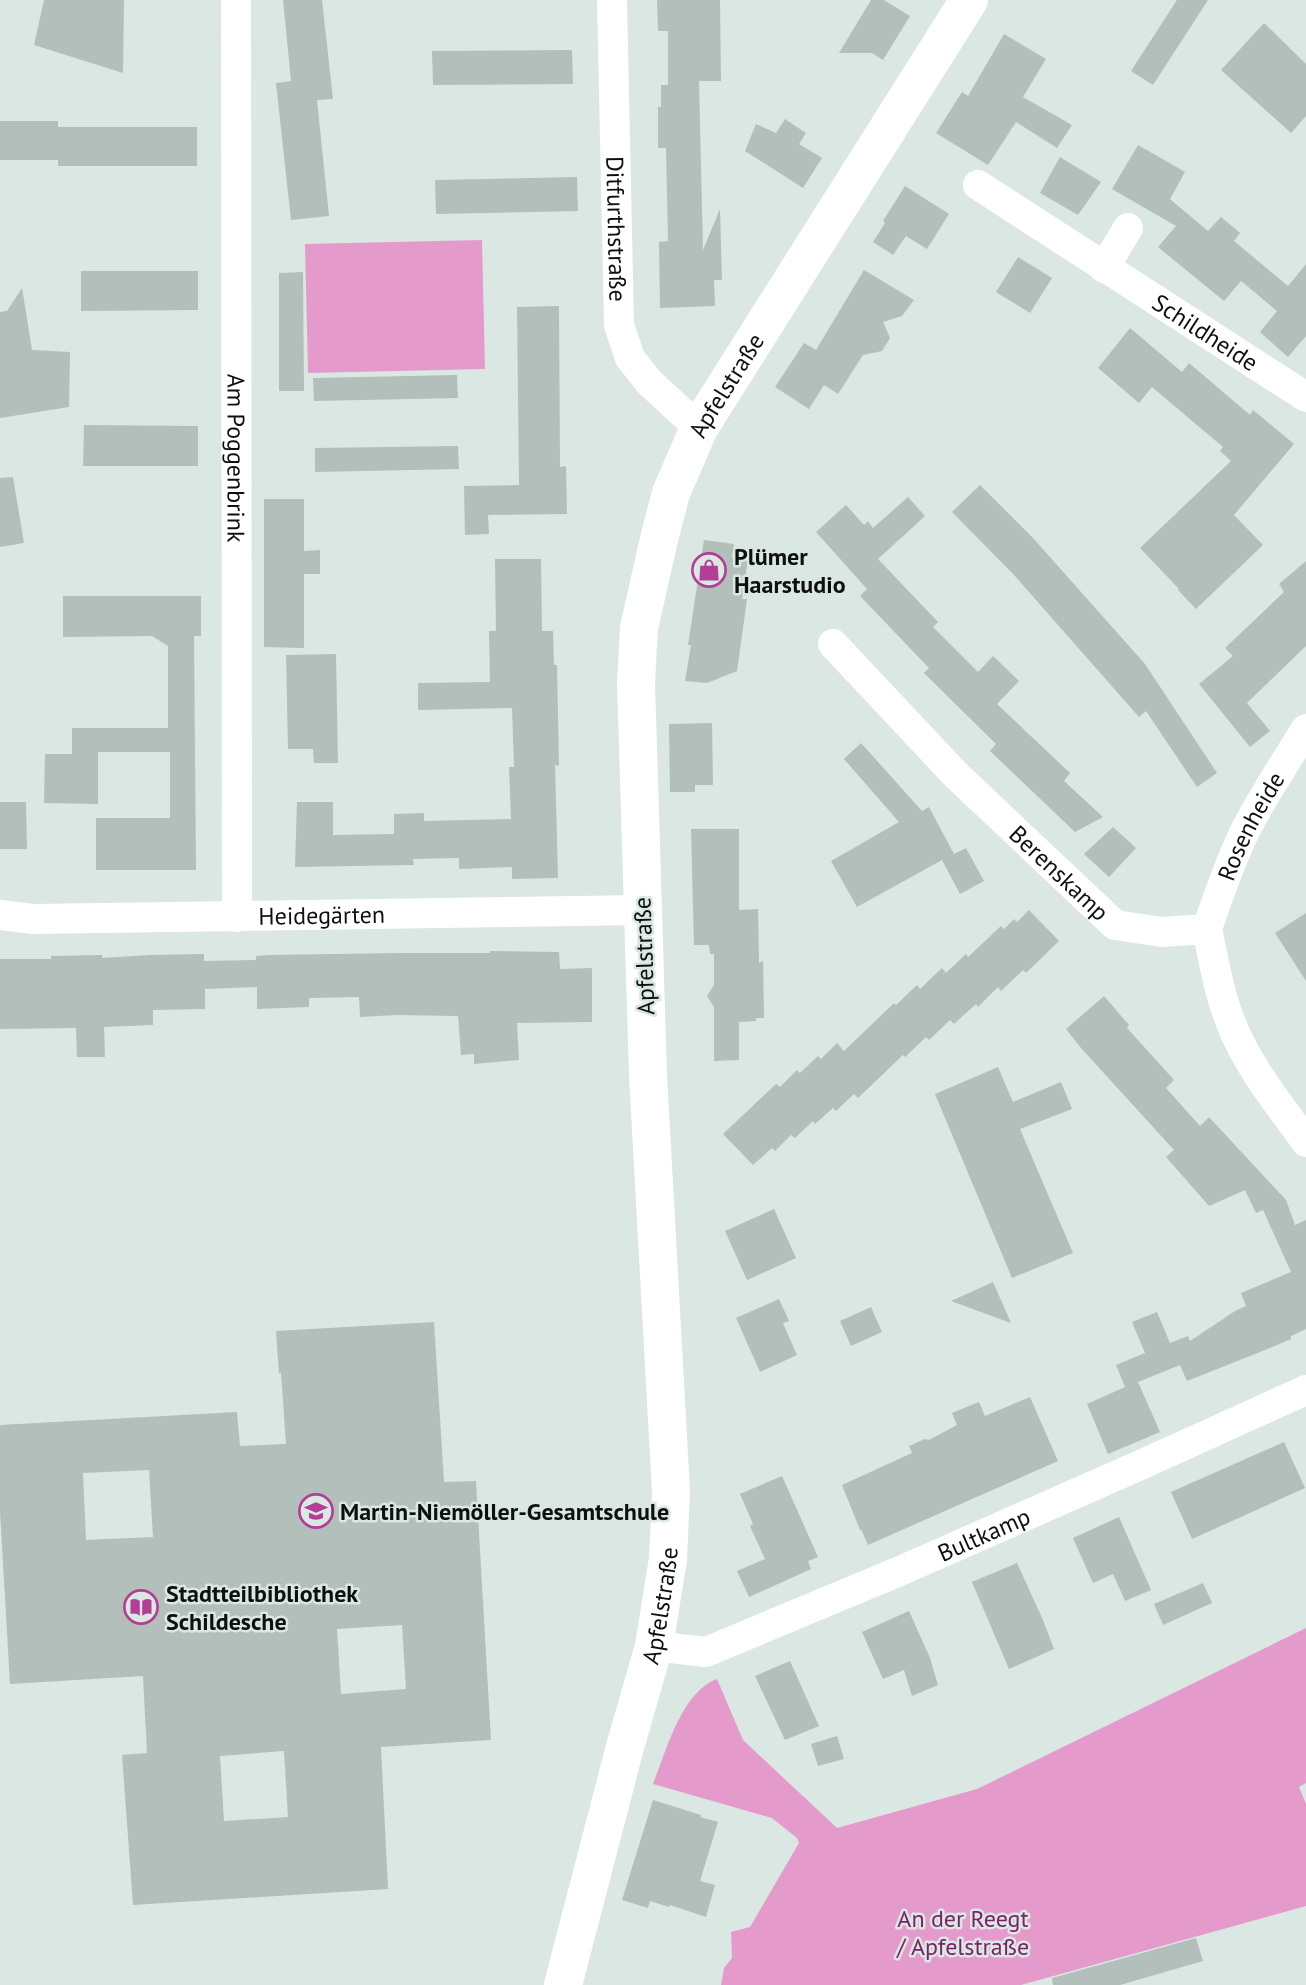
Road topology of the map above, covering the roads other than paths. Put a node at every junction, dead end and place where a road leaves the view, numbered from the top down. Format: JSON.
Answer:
{"nodes":[{"id":1,"x":236,"y":0,"type":"edge"},
{"id":2,"x":612,"y":0,"type":"edge"},
{"id":3,"x":969,"y":0,"type":"edge"},
{"id":4,"x":978,"y":186,"type":"dead end"},
{"id":5,"x":1128,"y":228,"type":"dead end"},
{"id":6,"x":1104,"y":268,"type":"junction"},
{"id":7,"x":1306,"y":397,"type":"edge"},
{"id":8,"x":699,"y":428,"type":"junction"},
{"id":9,"x":833,"y":644,"type":"dead end"},
{"id":10,"x":1306,"y":729,"type":"edge"},
{"id":11,"x":643,"y":910,"type":"junction"},
{"id":12,"x":0,"y":915,"type":"edge"},
{"id":13,"x":237,"y":917,"type":"junction"},
{"id":14,"x":1207,"y":929,"type":"junction"},
{"id":15,"x":1306,"y":1142,"type":"edge"},
{"id":16,"x":1306,"y":1390,"type":"edge"},
{"id":17,"x":654,"y":1646,"type":"junction"},
{"id":18,"x":563,"y":1985,"type":"edge"}],
"edges":[{"from":1,"to":13,"type":"street","name":"Am Poggenbrink"},
{"from":2,"to":8,"type":"street","name":"Ditfurthstraße"},
{"from":3,"to":8,"type":"street","name":"Apfelstraße"},
{"from":4,"to":6,"type":"street","name":"Schildheide"},
{"from":5,"to":6,"type":"street"},
{"from":6,"to":7,"type":"street","name":"Schildheide"},
{"from":8,"to":11,"type":"street","name":"Apfelstraße"},
{"from":9,"to":14,"type":"street","name":"Berenskamp"},
{"from":10,"to":14,"type":"street","name":"Rosenheide"},
{"from":11,"to":13,"type":"street","name":"Heidegärten"},
{"from":11,"to":17,"type":"street","name":"Apfelstraße"},
{"from":12,"to":13,"type":"street","name":"Heidegärten"},
{"from":14,"to":15,"type":"street"},
{"from":16,"to":17,"type":"street","name":"Bultkamp"},
{"from":17,"to":18,"type":"street","name":"Apfelstraße"}]}
